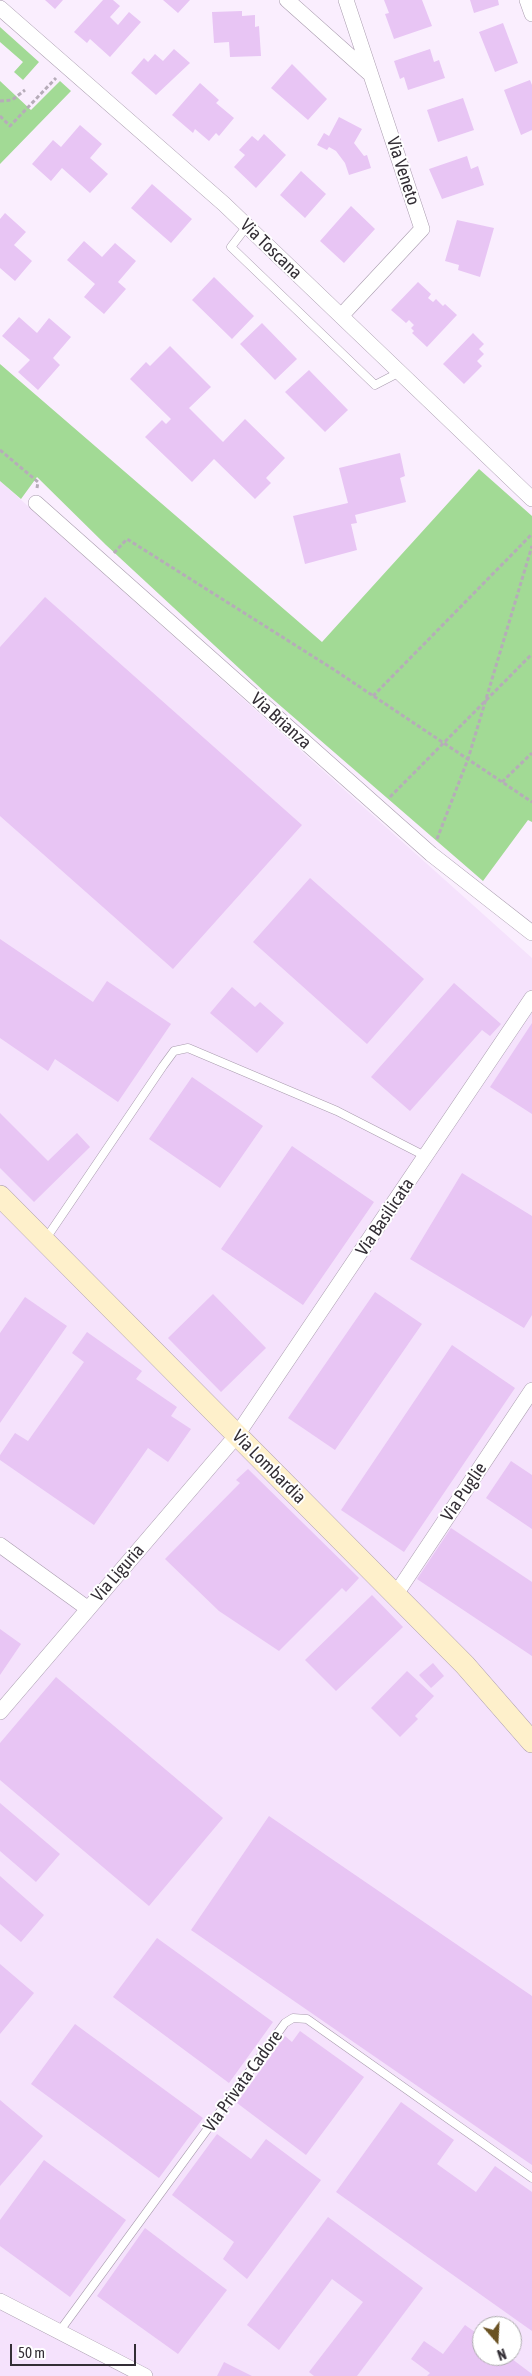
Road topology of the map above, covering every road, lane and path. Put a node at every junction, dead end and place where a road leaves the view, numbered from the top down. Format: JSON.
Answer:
{"nodes":[{"id":1,"x":287,"y":0,"type":"edge"},
{"id":2,"x":346,"y":0,"type":"edge"},
{"id":3,"x":0,"y":8,"type":"edge"},
{"id":4,"x":68,"y":68,"type":"junction"},
{"id":5,"x":371,"y":74,"type":"junction"},
{"id":6,"x":25,"y":90,"type":"dead end"},
{"id":7,"x":0,"y":100,"type":"edge"},
{"id":8,"x":0,"y":116,"type":"edge"},
{"id":9,"x":247,"y":226,"type":"junction"},
{"id":10,"x":341,"y":316,"type":"junction"},
{"id":11,"x":400,"y":372,"type":"junction"},
{"id":12,"x":0,"y":450,"type":"edge"},
{"id":13,"x":532,"y":499,"type":"edge"},
{"id":14,"x":36,"y":503,"type":"joint"},
{"id":15,"x":532,"y":534,"type":"edge"},
{"id":16,"x":532,"y":546,"type":"edge"},
{"id":17,"x":104,"y":564,"type":"junction"},
{"id":18,"x":532,"y":654,"type":"edge"},
{"id":19,"x":374,"y":696,"type":"junction"},
{"id":20,"x":487,"y":699,"type":"junction"},
{"id":21,"x":443,"y":743,"type":"junction"},
{"id":22,"x":532,"y":753,"type":"edge"},
{"id":23,"x":468,"y":760,"type":"junction"},
{"id":24,"x":502,"y":782,"type":"junction"},
{"id":25,"x":532,"y":802,"type":"edge"},
{"id":26,"x":379,"y":808,"type":"junction"},
{"id":27,"x":431,"y":854,"type":"junction"},
{"id":28,"x":532,"y":933,"type":"edge"},
{"id":29,"x":532,"y":998,"type":"edge"},
{"id":30,"x":426,"y":1156,"type":"junction"},
{"id":31,"x":0,"y":1196,"type":"edge"},
{"id":32,"x":44,"y":1241,"type":"junction"},
{"id":33,"x":532,"y":1390,"type":"edge"},
{"id":34,"x":237,"y":1435,"type":"junction"},
{"id":35,"x":0,"y":1545,"type":"edge"},
{"id":36,"x":396,"y":1594,"type":"junction"},
{"id":37,"x":87,"y":1608,"type":"junction"},
{"id":38,"x":0,"y":1712,"type":"edge"},
{"id":39,"x":529,"y":1731,"type":"edge"},
{"id":40,"x":532,"y":2178,"type":"edge"},
{"id":41,"x":0,"y":2301,"type":"edge"},
{"id":42,"x":60,"y":2332,"type":"junction"},
{"id":43,"x":145,"y":2376,"type":"edge"}],
"edges":[{"from":1,"to":5,"type":"street"},
{"from":2,"to":5,"type":"street","name":"Via Veneto"},
{"from":3,"to":4,"type":"street","name":"Via Toscana"},
{"from":4,"to":8,"type":"path"},
{"from":4,"to":9,"type":"street","name":"Via Toscana"},
{"from":5,"to":10,"type":"street","name":"Via Veneto"},
{"from":6,"to":7,"type":"path"},
{"from":9,"to":10,"type":"street","name":"Via Toscana"},
{"from":9,"to":11,"type":"lane"},
{"from":10,"to":11,"type":"street","name":"Via Toscana"},
{"from":11,"to":13,"type":"street","name":"Via Toscana"},
{"from":12,"to":14,"type":"path"},
{"from":14,"to":17,"type":"street","name":"Via Brianza"},
{"from":15,"to":19,"type":"path"},
{"from":16,"to":20,"type":"path"},
{"from":17,"to":19,"type":"path"},
{"from":17,"to":26,"type":"street","name":"Via Brianza"},
{"from":18,"to":20,"type":"path"},
{"from":19,"to":21,"type":"path"},
{"from":20,"to":21,"type":"path"},
{"from":20,"to":23,"type":"path"},
{"from":21,"to":23,"type":"path"},
{"from":21,"to":26,"type":"path"},
{"from":22,"to":24,"type":"path"},
{"from":23,"to":24,"type":"path"},
{"from":23,"to":27,"type":"path"},
{"from":24,"to":25,"type":"path"},
{"from":26,"to":27,"type":"street","name":"Via Brianza"},
{"from":27,"to":28,"type":"street","name":"Via Brianza"},
{"from":29,"to":30,"type":"street","name":"Via Basilicata"},
{"from":30,"to":32,"type":"lane"},
{"from":30,"to":34,"type":"street","name":"Via Basilicata"},
{"from":31,"to":32,"type":"street","name":"Via Lombardia"},
{"from":32,"to":34,"type":"street","name":"Via Lombardia"},
{"from":33,"to":36,"type":"street","name":"Via Puglie"},
{"from":34,"to":36,"type":"street","name":"Via Lombardia"},
{"from":34,"to":37,"type":"street","name":"Via Liguria"},
{"from":35,"to":37,"type":"street"},
{"from":36,"to":39,"type":"street","name":"Via Lombardia"},
{"from":37,"to":38,"type":"street","name":"Via Liguria"},
{"from":40,"to":42,"type":"lane","name":"Via Privata Cadore"},
{"from":41,"to":42,"type":"street"},
{"from":42,"to":43,"type":"street"}]}
